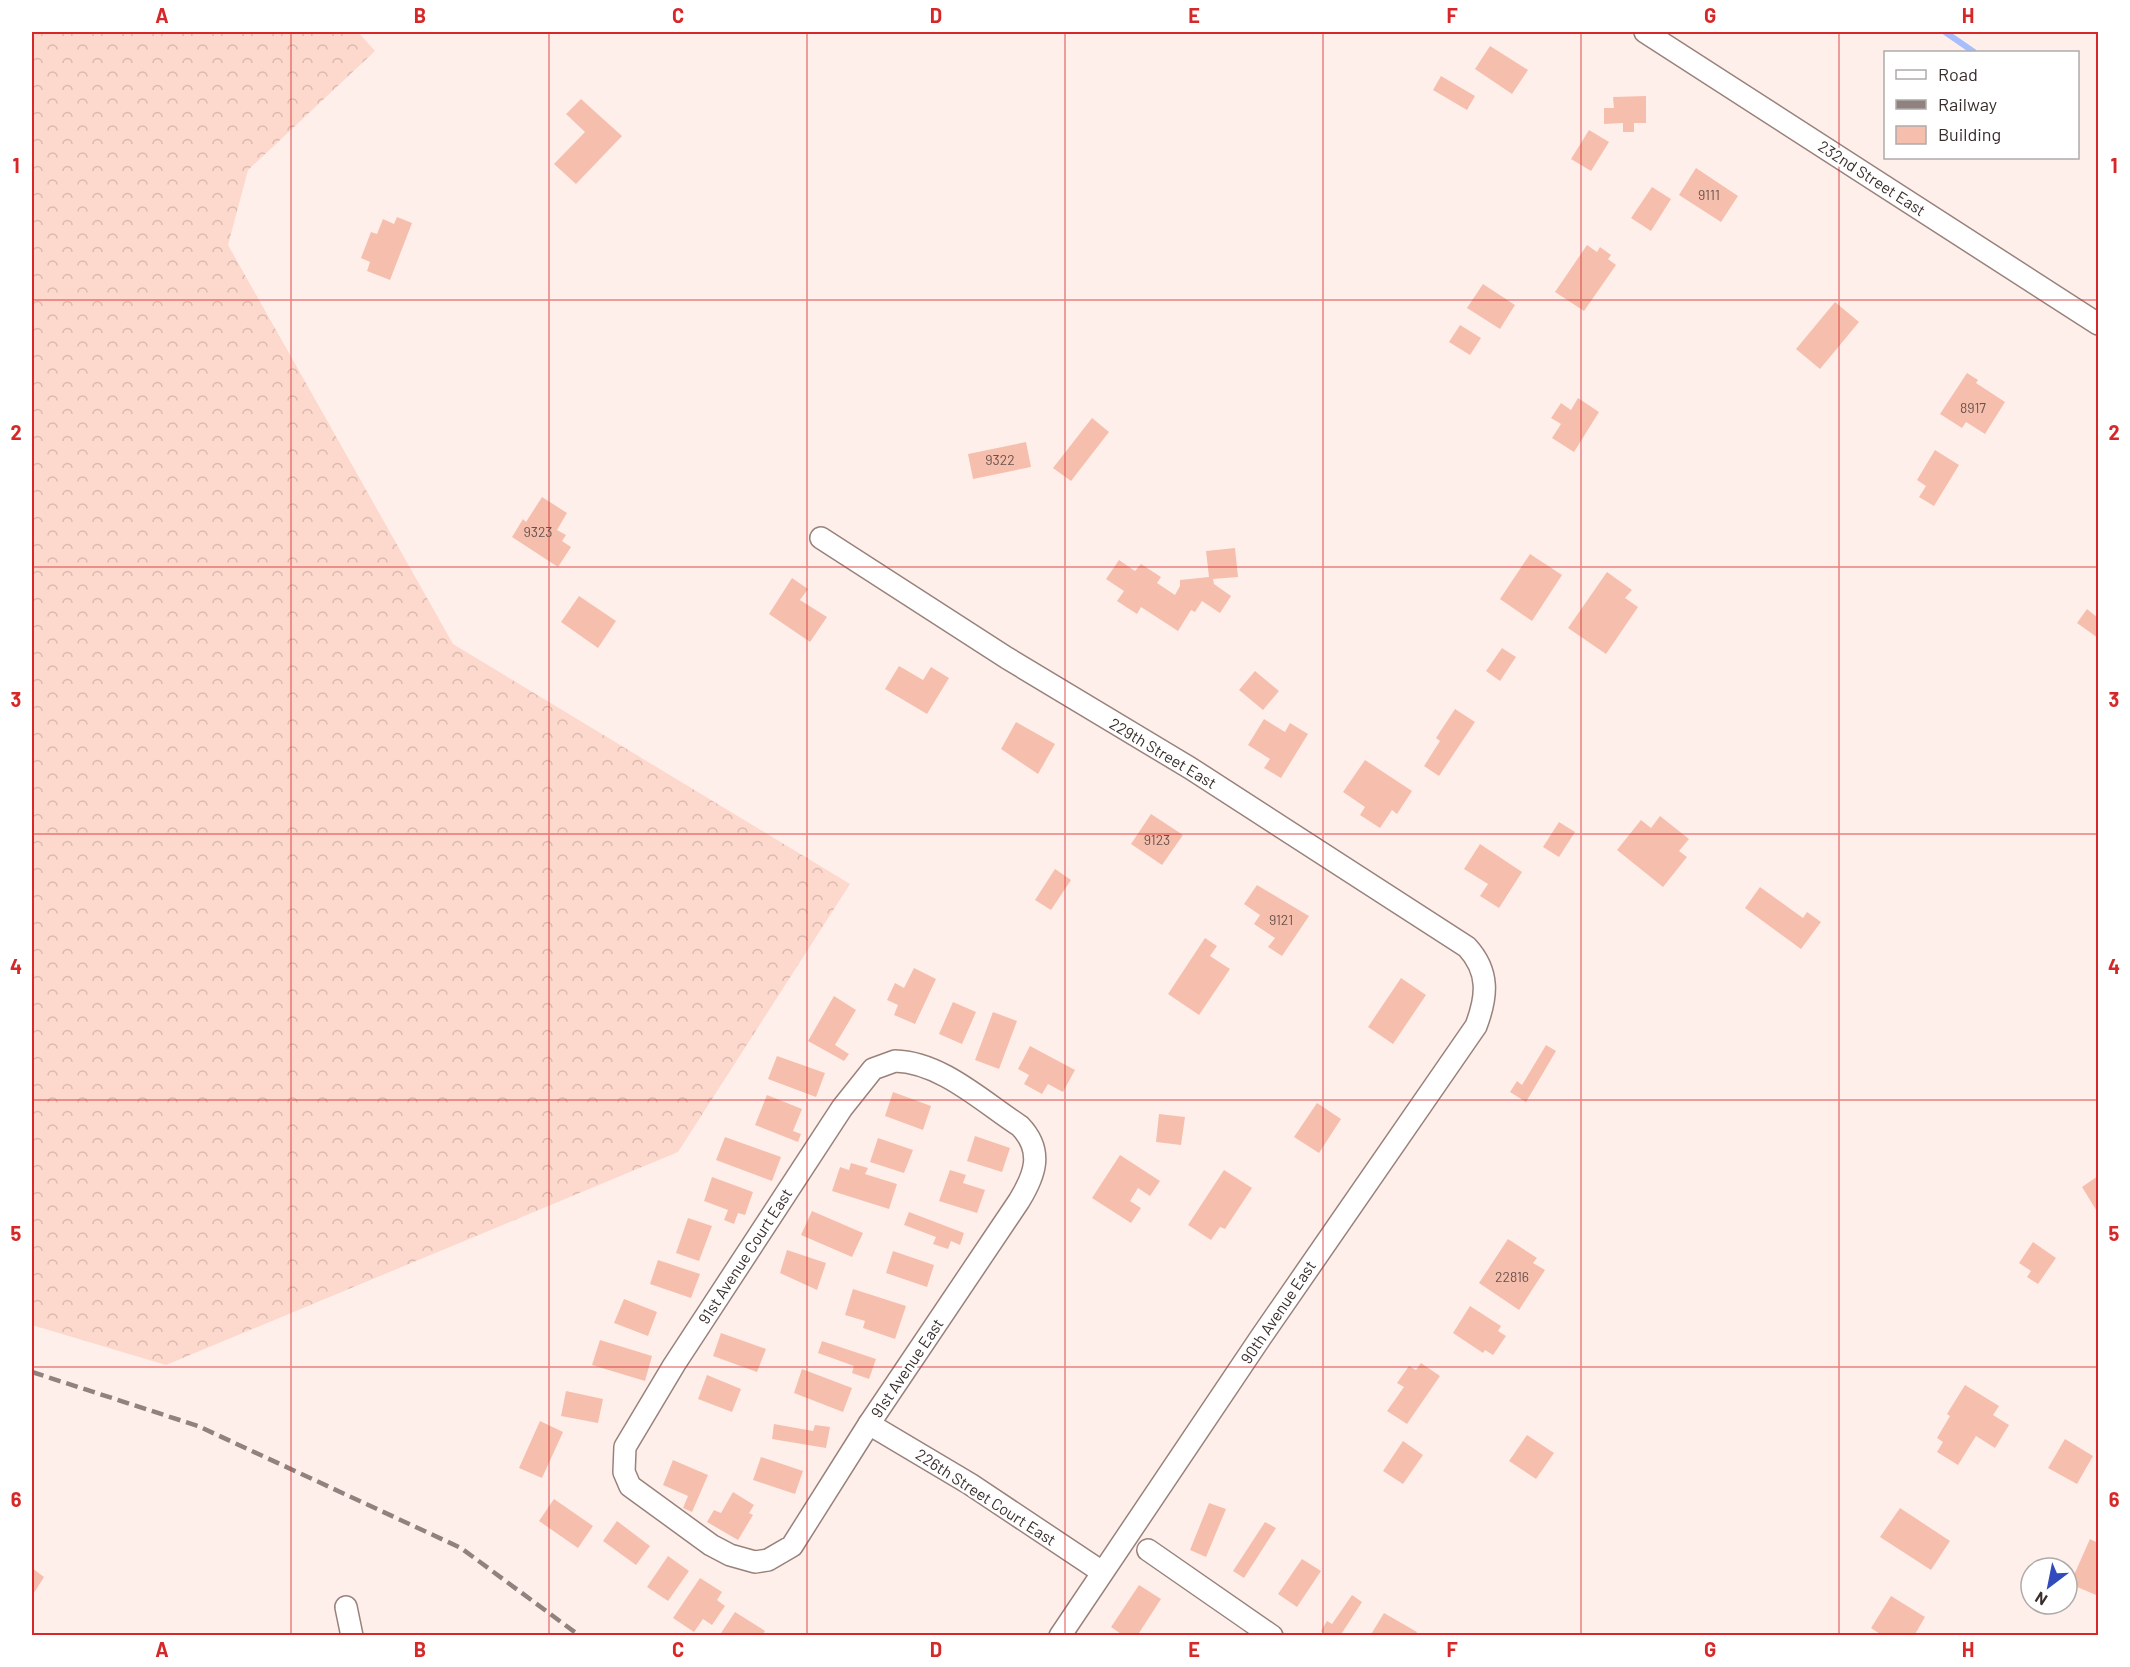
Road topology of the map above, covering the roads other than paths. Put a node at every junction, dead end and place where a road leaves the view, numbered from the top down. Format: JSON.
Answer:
{"nodes":[{"id":1,"x":1645,"y":32,"type":"edge"},
{"id":2,"x":2098,"y":324,"type":"edge"},
{"id":3,"x":821,"y":538,"type":"dead end"},
{"id":4,"x":1485,"y":985,"type":"joint"},
{"id":5,"x":895,"y":1061,"type":"joint"},
{"id":6,"x":869,"y":1424,"type":"junction"},
{"id":7,"x":1148,"y":1550,"type":"dead end"},
{"id":8,"x":755,"y":1562,"type":"joint"},
{"id":9,"x":1102,"y":1572,"type":"junction"},
{"id":10,"x":346,"y":1607,"type":"dead end"},
{"id":11,"x":352,"y":1635,"type":"edge"},
{"id":12,"x":1060,"y":1635,"type":"edge"},
{"id":13,"x":1272,"y":1635,"type":"edge"}],
"edges":[{"from":1,"to":2,"type":"street","name":"232nd Street East"},
{"from":3,"to":4,"type":"street","name":"229th Street East"},
{"from":4,"to":9,"type":"street","name":"90th Avenue East"},
{"from":5,"to":6,"type":"street","name":"91st Avenue East"},
{"from":5,"to":8,"type":"street","name":"91st Avenue Court East"},
{"from":6,"to":8,"type":"street","name":"91st Avenue East"},
{"from":6,"to":9,"type":"street","name":"226th Street Court East"},
{"from":7,"to":13,"type":"street"},
{"from":9,"to":12,"type":"street","name":"90th Avenue East"},
{"from":10,"to":11,"type":"street"}]}
